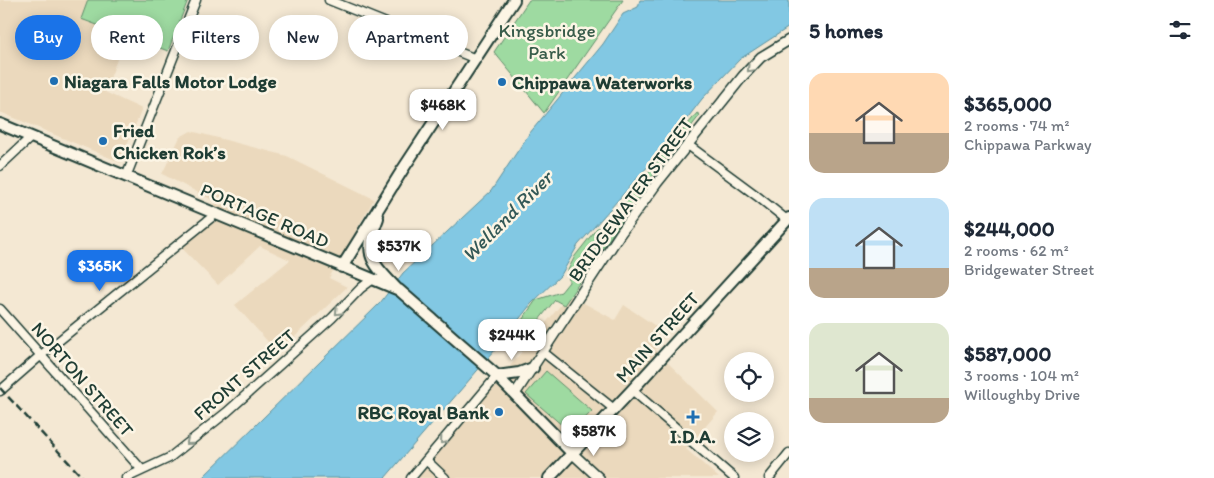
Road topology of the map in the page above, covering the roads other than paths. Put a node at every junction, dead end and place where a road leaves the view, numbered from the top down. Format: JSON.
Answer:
{"nodes":[{"id":1,"x":196,"y":0,"type":"edge"},
{"id":2,"x":329,"y":0,"type":"edge"},
{"id":3,"x":514,"y":0,"type":"edge"},
{"id":4,"x":789,"y":40,"type":"edge"},
{"id":5,"x":476,"y":59,"type":"junction"},
{"id":6,"x":0,"y":124,"type":"edge"},
{"id":7,"x":30,"y":138,"type":"junction"},
{"id":8,"x":688,"y":144,"type":"junction"},
{"id":9,"x":0,"y":166,"type":"edge"},
{"id":10,"x":126,"y":176,"type":"junction"},
{"id":11,"x":390,"y":190,"type":"junction"},
{"id":12,"x":217,"y":213,"type":"junction"},
{"id":13,"x":788,"y":219,"type":"edge"},
{"id":14,"x":342,"y":267,"type":"junction"},
{"id":15,"x":374,"y":279,"type":"junction"},
{"id":16,"x":399,"y":290,"type":"junction"},
{"id":17,"x":0,"y":310,"type":"edge"},
{"id":18,"x":543,"y":352,"type":"junction"},
{"id":19,"x":40,"y":356,"type":"junction"},
{"id":20,"x":533,"y":368,"type":"junction"},
{"id":21,"x":495,"y":375,"type":"junction"},
{"id":22,"x":632,"y":390,"type":"junction"},
{"id":23,"x":0,"y":391,"type":"edge"},
{"id":24,"x":515,"y":394,"type":"junction"},
{"id":25,"x":614,"y":409,"type":"junction"},
{"id":26,"x":789,"y":453,"type":"edge"},
{"id":27,"x":573,"y":454,"type":"junction"},
{"id":28,"x":426,"y":460,"type":"junction"},
{"id":29,"x":142,"y":470,"type":"junction"},
{"id":30,"x":126,"y":478,"type":"edge"},
{"id":31,"x":410,"y":478,"type":"edge"},
{"id":32,"x":445,"y":478,"type":"edge"},
{"id":33,"x":549,"y":478,"type":"edge"},
{"id":34,"x":598,"y":478,"type":"edge"},
{"id":35,"x":734,"y":478,"type":"edge"},
{"id":36,"x":769,"y":478,"type":"edge"}],
"edges":[{"from":1,"to":10,"type":"street"},
{"from":2,"to":5,"type":"street"},
{"from":3,"to":5,"type":"main road"},
{"from":4,"to":8,"type":"street","name":"BRIDGEWATER STREET","one_way":true},
{"from":5,"to":11,"type":"main road"},
{"from":6,"to":7,"type":"main road","name":"PORTAGE ROAD"},
{"from":7,"to":9,"type":"street"},
{"from":7,"to":10,"type":"main road","name":"PORTAGE ROAD"},
{"from":8,"to":13,"type":"street"},
{"from":8,"to":18,"type":"street","name":"BRIDGEWATER STREET"},
{"from":10,"to":12,"type":"main road","name":"PORTAGE ROAD"},
{"from":11,"to":14,"type":"main road"},
{"from":11,"to":16,"type":"main road"},
{"from":12,"to":14,"type":"main road","name":"PORTAGE ROAD"},
{"from":12,"to":19,"type":"street"},
{"from":13,"to":22,"type":"main road","name":"MAIN STREET"},
{"from":14,"to":15,"type":"main road","name":"PORTAGE ROAD"},
{"from":15,"to":16,"type":"main road","name":"PORTAGE ROAD"},
{"from":15,"to":29,"type":"street","name":"FRONT STREET","one_way":true},
{"from":16,"to":21,"type":"main road","name":"PORTAGE ROAD"},
{"from":17,"to":19,"type":"street","name":"NORTON STREET"},
{"from":18,"to":20,"type":"street","name":"BRIDGEWATER STREET"},
{"from":18,"to":25,"type":"street"},
{"from":19,"to":23,"type":"street"},
{"from":19,"to":29,"type":"street","name":"NORTON STREET"},
{"from":20,"to":21,"type":"main road"},
{"from":20,"to":24,"type":"street","name":"BRIDGEWATER STREET"},
{"from":21,"to":24,"type":"main road","name":"PORTAGE ROAD"},
{"from":21,"to":28,"type":"street","one_way":true},
{"from":22,"to":25,"type":"main road","name":"MAIN STREET"},
{"from":22,"to":35,"type":"street"},
{"from":24,"to":27,"type":"main road","name":"PORTAGE ROAD"},
{"from":25,"to":27,"type":"main road","name":"MAIN STREET"},
{"from":26,"to":36,"type":"street"},
{"from":27,"to":33,"type":"main road","name":"MAIN STREET"},
{"from":27,"to":34,"type":"street"},
{"from":28,"to":31,"type":"street"},
{"from":28,"to":32,"type":"street"},
{"from":29,"to":30,"type":"street","name":"FRONT STREET"}]}
